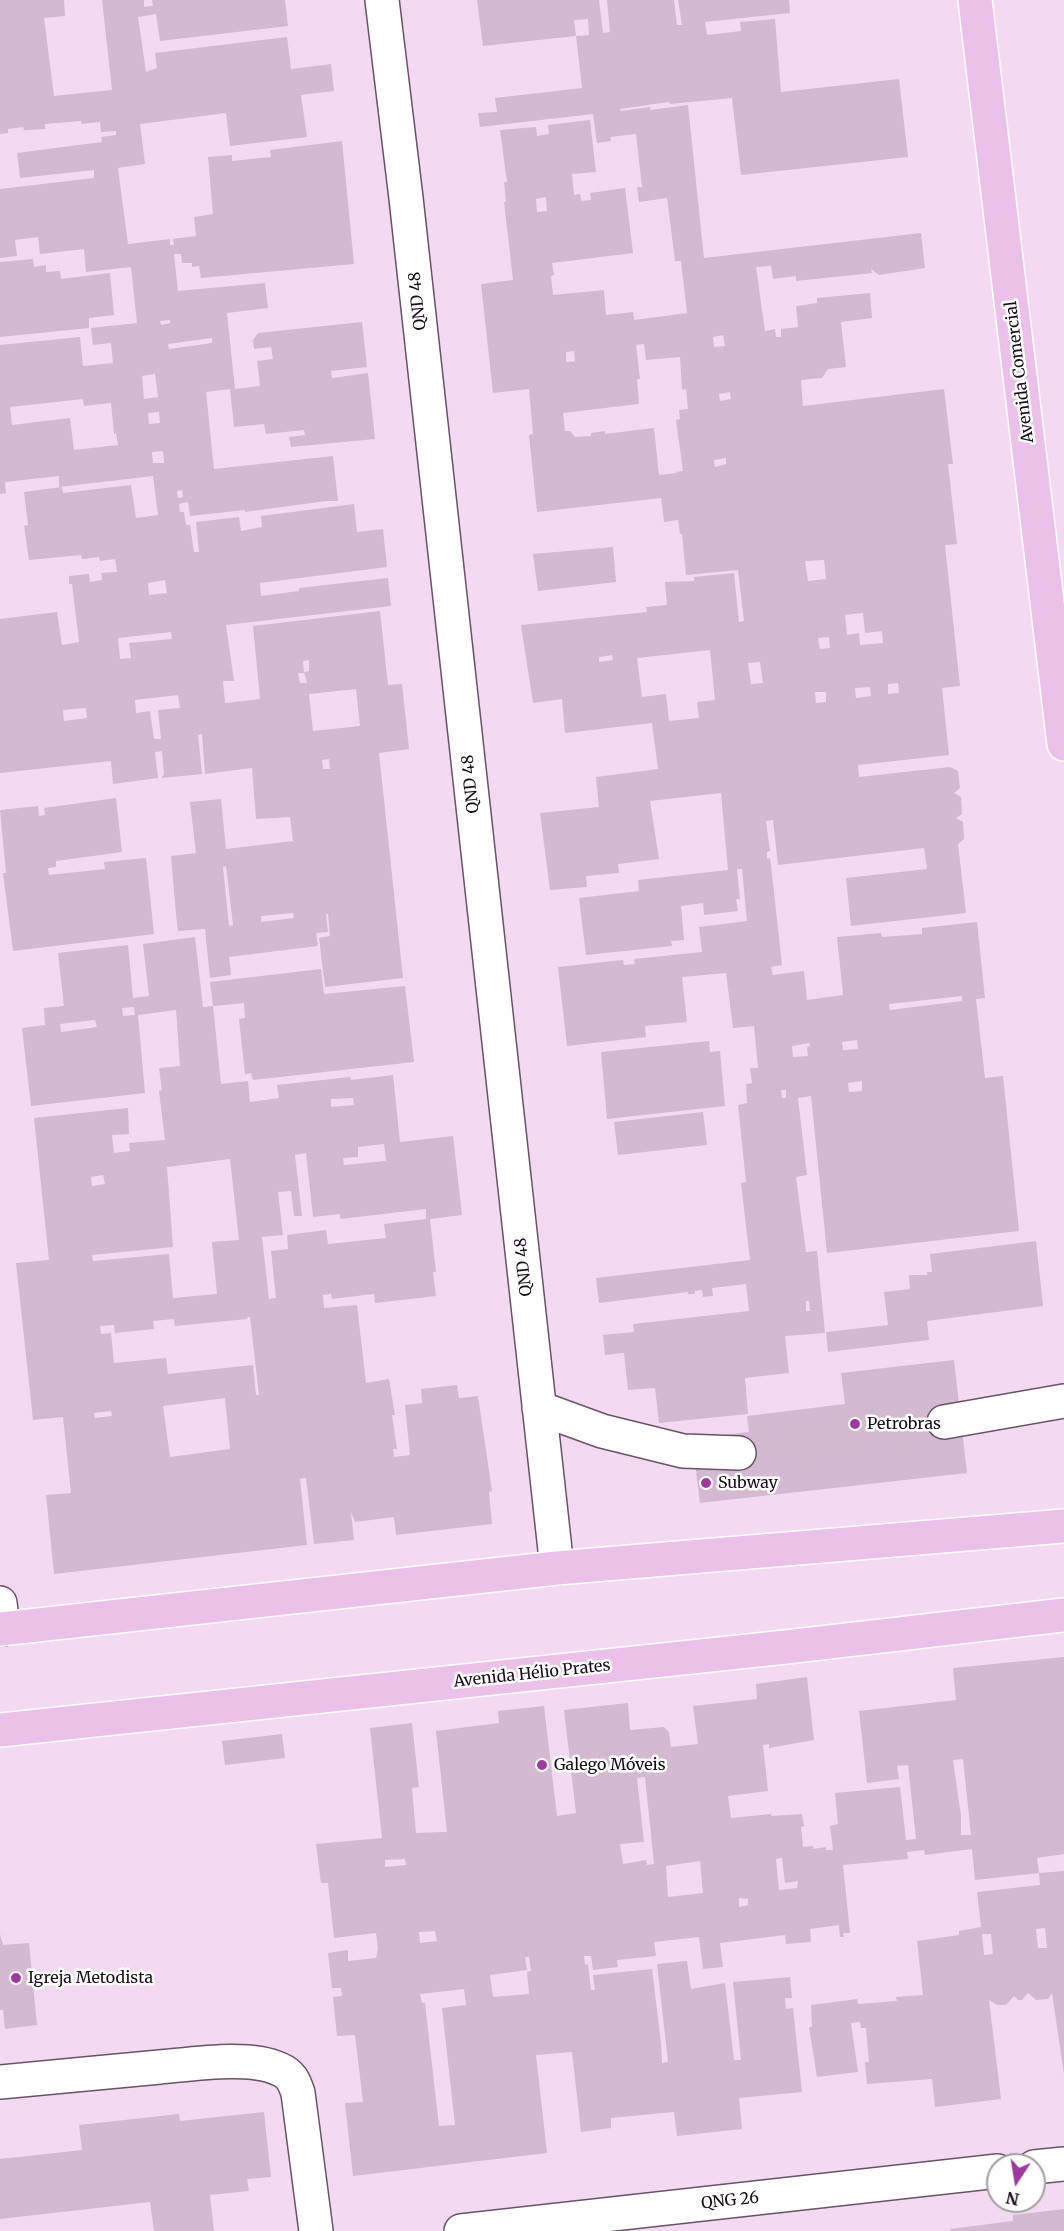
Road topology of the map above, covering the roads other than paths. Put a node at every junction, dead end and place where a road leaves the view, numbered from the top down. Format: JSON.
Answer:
{"nodes":[{"id":1,"x":382,"y":0,"type":"edge"},
{"id":2,"x":975,"y":0,"type":"edge"},
{"id":3,"x":1064,"y":744,"type":"edge"},
{"id":4,"x":1064,"y":1401,"type":"edge"},
{"id":5,"x":539,"y":1408,"type":"junction"},
{"id":6,"x":944,"y":1422,"type":"tunnel mouth"},
{"id":7,"x":738,"y":1453,"type":"tunnel mouth"},
{"id":8,"x":1064,"y":1526,"type":"edge"},
{"id":9,"x":557,"y":1568,"type":"junction"},
{"id":10,"x":1064,"y":1615,"type":"edge"},
{"id":11,"x":1,"y":1621,"type":"edge"},
{"id":12,"x":0,"y":1730,"type":"edge"},
{"id":13,"x":0,"y":2082,"type":"edge"},
{"id":14,"x":1064,"y":2164,"type":"edge"},
{"id":15,"x":1046,"y":2166,"type":"edge"},
{"id":16,"x":986,"y":2172,"type":"edge"},
{"id":17,"x":316,"y":2231,"type":"edge"},
{"id":18,"x":461,"y":2231,"type":"edge"}],
"edges":[{"from":1,"to":5,"type":"street","name":"QND 48"},
{"from":2,"to":3,"type":"main road","name":"Avenida Comercial"},
{"from":4,"to":6,"type":"street"},
{"from":5,"to":7,"type":"street"},
{"from":5,"to":9,"type":"street","name":"QND 48"},
{"from":8,"to":9,"type":"main road"},
{"from":9,"to":11,"type":"main road"},
{"from":10,"to":12,"type":"main road","name":"Avenida Hélio Prates"},
{"from":13,"to":17,"type":"street"},
{"from":14,"to":15,"type":"street"},
{"from":16,"to":18,"type":"street","name":"QNG 26"}]}
